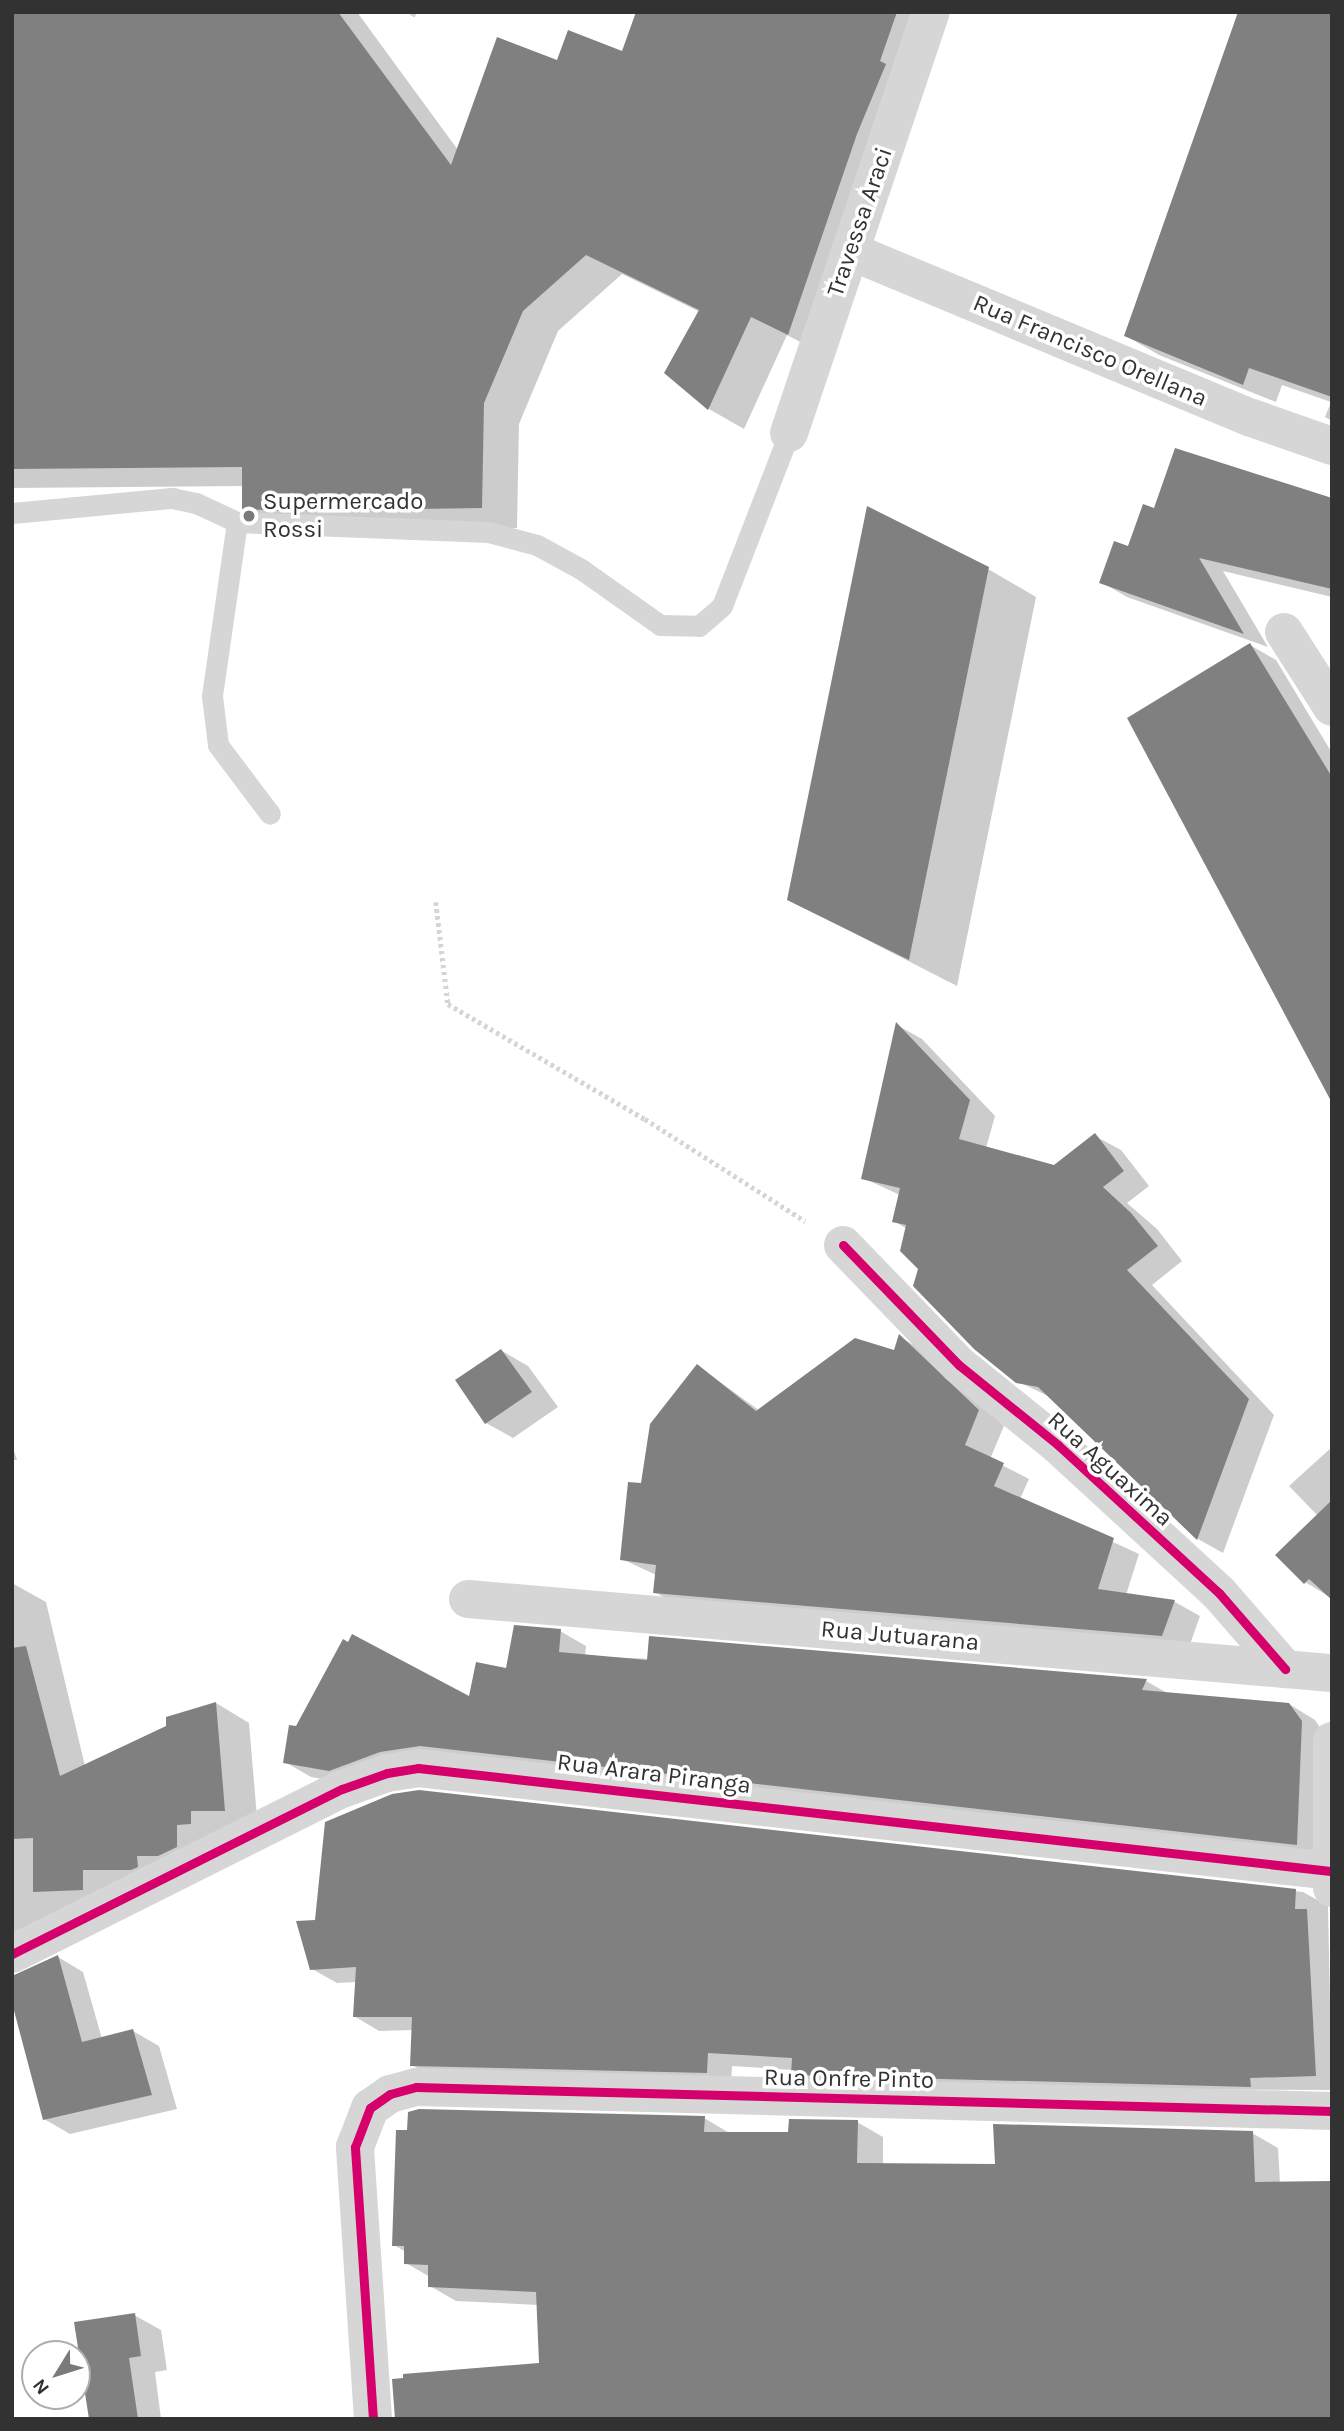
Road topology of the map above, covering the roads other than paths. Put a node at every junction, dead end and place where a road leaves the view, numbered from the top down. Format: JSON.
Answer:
{"nodes":[{"id":1,"x":931,"y":12,"type":"edge"},
{"id":2,"x":850,"y":251,"type":"junction"},
{"id":3,"x":789,"y":433,"type":"joint"},
{"id":4,"x":1332,"y":446,"type":"edge"},
{"id":5,"x":12,"y":513,"type":"edge"},
{"id":6,"x":237,"y":522,"type":"junction"},
{"id":7,"x":1284,"y":632,"type":"dead end"},
{"id":8,"x":1332,"y":707,"type":"edge"},
{"id":9,"x":270,"y":814,"type":"dead end"},
{"id":10,"x":843,"y":1245,"type":"road end"},
{"id":11,"x":468,"y":1599,"type":"dead end"},
{"id":12,"x":1285,"y":1670,"type":"junction"},
{"id":13,"x":1332,"y":1673,"type":"edge"},
{"id":14,"x":1332,"y":1741,"type":"edge"},
{"id":15,"x":1331,"y":1879,"type":"edge"},
{"id":16,"x":12,"y":1954,"type":"edge"},
{"id":17,"x":1332,"y":2110,"type":"edge"},
{"id":18,"x":373,"y":2419,"type":"edge"}],
"edges":[{"from":1,"to":2,"type":"street","name":"Travessa Araci"},
{"from":2,"to":3,"type":"street","name":"Travessa Araci"},
{"from":2,"to":4,"type":"street","name":"Rua Francisco Orellana"},
{"from":3,"to":6,"type":"lane"},
{"from":5,"to":6,"type":"lane"},
{"from":6,"to":9,"type":"lane"},
{"from":7,"to":8,"type":"street"},
{"from":10,"to":12,"type":"street","name":"Rua Aguaxima"},
{"from":11,"to":12,"type":"street","name":"Rua Jutuarana"},
{"from":12,"to":13,"type":"street","name":"Rua Jutuarana"},
{"from":14,"to":15,"type":"street"},
{"from":15,"to":16,"type":"street","name":"Rua Arara Piranga"},
{"from":17,"to":18,"type":"street","name":"Rua Onfre Pinto"}]}
